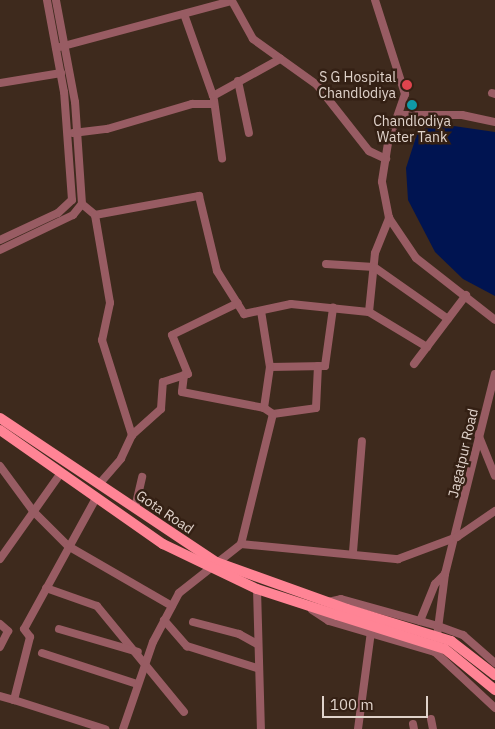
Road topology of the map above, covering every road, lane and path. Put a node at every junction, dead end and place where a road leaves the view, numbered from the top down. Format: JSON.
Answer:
{"nodes":[{"id":1,"x":47,"y":0,"type":"edge"},
{"id":2,"x":56,"y":0,"type":"edge"},
{"id":3,"x":375,"y":0,"type":"edge"},
{"id":4,"x":232,"y":1,"type":"edge"},
{"id":5,"x":184,"y":14,"type":"junction"},
{"id":6,"x":66,"y":45,"type":"junction"},
{"id":7,"x":56,"y":48,"type":"junction"},
{"id":8,"x":280,"y":59,"type":"junction"},
{"id":9,"x":61,"y":73,"type":"junction"},
{"id":10,"x":238,"y":81,"type":"junction"},
{"id":11,"x":0,"y":83,"type":"edge"},
{"id":12,"x":214,"y":100,"type":"junction"},
{"id":13,"x":400,"y":116,"type":"junction"},
{"id":14,"x":495,"y":122,"type":"edge"},
{"id":15,"x":78,"y":132,"type":"junction"},
{"id":16,"x":69,"y":133,"type":"junction"},
{"id":17,"x":249,"y":133,"type":"dead end"},
{"id":18,"x":222,"y":158,"type":"dead end"},
{"id":19,"x":386,"y":159,"type":"junction"},
{"id":20,"x":82,"y":204,"type":"junction"},
{"id":21,"x":95,"y":215,"type":"junction"},
{"id":22,"x":389,"y":218,"type":"junction"},
{"id":23,"x":0,"y":240,"type":"edge"},
{"id":24,"x":0,"y":250,"type":"edge"},
{"id":25,"x":326,"y":264,"type":"dead end"},
{"id":26,"x":374,"y":267,"type":"junction"},
{"id":27,"x":466,"y":295,"type":"junction"},
{"id":28,"x":238,"y":304,"type":"junction"},
{"id":29,"x":333,"y":308,"type":"junction"},
{"id":30,"x":261,"y":311,"type":"junction"},
{"id":31,"x":369,"y":312,"type":"junction"},
{"id":32,"x":448,"y":319,"type":"junction"},
{"id":33,"x":495,"y":320,"type":"edge"},
{"id":34,"x":427,"y":346,"type":"junction"},
{"id":35,"x":414,"y":364,"type":"dead end"},
{"id":36,"x":318,"y":366,"type":"junction"},
{"id":37,"x":270,"y":367,"type":"junction"},
{"id":38,"x":495,"y":374,"type":"edge"},
{"id":39,"x":184,"y":375,"type":"junction"},
{"id":40,"x":264,"y":408,"type":"junction"},
{"id":41,"x":274,"y":414,"type":"junction"},
{"id":42,"x":0,"y":418,"type":"edge"},
{"id":43,"x":0,"y":430,"type":"edge"},
{"id":44,"x":478,"y":434,"type":"junction"},
{"id":45,"x":132,"y":436,"type":"junction"},
{"id":46,"x":362,"y":441,"type":"dead end"},
{"id":47,"x":0,"y":466,"type":"edge"},
{"id":48,"x":61,"y":474,"type":"junction"},
{"id":49,"x":495,"y":476,"type":"edge"},
{"id":50,"x":142,"y":477,"type":"dead end"},
{"id":51,"x":99,"y":484,"type":"junction"},
{"id":52,"x":95,"y":500,"type":"junction"},
{"id":53,"x":135,"y":508,"type":"junction"},
{"id":54,"x":33,"y":511,"type":"junction"},
{"id":55,"x":495,"y":511,"type":"edge"},
{"id":56,"x":457,"y":537,"type":"junction"},
{"id":57,"x":241,"y":544,"type":"junction"},
{"id":58,"x":68,"y":546,"type":"junction"},
{"id":59,"x":353,"y":552,"type":"junction"},
{"id":60,"x":0,"y":559,"type":"edge"},
{"id":61,"x":212,"y":565,"type":"junction"},
{"id":62,"x":445,"y":574,"type":"junction"},
{"id":63,"x":46,"y":588,"type":"junction"},
{"id":64,"x":257,"y":589,"type":"junction"},
{"id":65,"x":328,"y":602,"type":"junction"},
{"id":66,"x":172,"y":606,"type":"junction"},
{"id":67,"x":310,"y":608,"type":"junction"},
{"id":68,"x":164,"y":620,"type":"junction"},
{"id":69,"x":420,"y":621,"type":"junction"},
{"id":70,"x":193,"y":622,"type":"dead end"},
{"id":71,"x":0,"y":624,"type":"edge"},
{"id":72,"x":438,"y":626,"type":"junction"},
{"id":73,"x":59,"y":629,"type":"dead end"},
{"id":74,"x":371,"y":632,"type":"junction"},
{"id":75,"x":257,"y":644,"type":"junction"},
{"id":76,"x":0,"y":647,"type":"edge"},
{"id":77,"x":138,"y":652,"type":"junction"},
{"id":78,"x":436,"y":652,"type":"junction"},
{"id":79,"x":42,"y":653,"type":"dead end"},
{"id":80,"x":146,"y":661,"type":"junction"},
{"id":81,"x":495,"y":663,"type":"edge"},
{"id":82,"x":257,"y":668,"type":"junction"},
{"id":83,"x":495,"y":675,"type":"edge"},
{"id":84,"x":137,"y":684,"type":"junction"},
{"id":85,"x":495,"y":690,"type":"edge"},
{"id":86,"x":0,"y":696,"type":"edge"},
{"id":87,"x":14,"y":700,"type":"junction"},
{"id":88,"x":495,"y":708,"type":"edge"},
{"id":89,"x":184,"y":712,"type":"dead end"},
{"id":90,"x":431,"y":719,"type":"dead end"},
{"id":91,"x":105,"y":729,"type":"edge"},
{"id":92,"x":123,"y":729,"type":"edge"},
{"id":93,"x":261,"y":729,"type":"edge"},
{"id":94,"x":358,"y":729,"type":"edge"},
{"id":95,"x":433,"y":729,"type":"edge"}],
"edges":[{"from":1,"to":7,"type":"street"},
{"from":2,"to":6,"type":"street"},
{"from":3,"to":13,"type":"street"},
{"from":4,"to":5,"type":"street"},
{"from":4,"to":8,"type":"street"},
{"from":5,"to":6,"type":"street"},
{"from":5,"to":12,"type":"street"},
{"from":6,"to":7,"type":"street"},
{"from":6,"to":15,"type":"street"},
{"from":7,"to":9,"type":"street"},
{"from":8,"to":10,"type":"street"},
{"from":8,"to":19,"type":"street"},
{"from":9,"to":11,"type":"street"},
{"from":9,"to":16,"type":"street"},
{"from":10,"to":12,"type":"street"},
{"from":10,"to":17,"type":"street"},
{"from":12,"to":15,"type":"street"},
{"from":12,"to":18,"type":"street"},
{"from":13,"to":14,"type":"street"},
{"from":13,"to":19,"type":"street"},
{"from":15,"to":16,"type":"street"},
{"from":15,"to":20,"type":"street"},
{"from":16,"to":23,"type":"street"},
{"from":19,"to":22,"type":"street"},
{"from":20,"to":21,"type":"street"},
{"from":20,"to":24,"type":"street"},
{"from":21,"to":28,"type":"street"},
{"from":21,"to":45,"type":"street"},
{"from":22,"to":26,"type":"street"},
{"from":22,"to":27,"type":"street"},
{"from":25,"to":26,"type":"street"},
{"from":26,"to":31,"type":"street"},
{"from":26,"to":32,"type":"street"},
{"from":27,"to":32,"type":"street"},
{"from":27,"to":33,"type":"street"},
{"from":28,"to":30,"type":"street"},
{"from":28,"to":39,"type":"street"},
{"from":29,"to":30,"type":"street"},
{"from":29,"to":31,"type":"street"},
{"from":29,"to":36,"type":"street"},
{"from":30,"to":37,"type":"street"},
{"from":31,"to":34,"type":"street"},
{"from":32,"to":34,"type":"street"},
{"from":34,"to":35,"type":"street"},
{"from":36,"to":37,"type":"street"},
{"from":36,"to":41,"type":"street"},
{"from":37,"to":40,"type":"street"},
{"from":38,"to":44,"type":"street","name":"Jagatpur Road"},
{"from":39,"to":40,"type":"street"},
{"from":39,"to":45,"type":"street"},
{"from":40,"to":41,"type":"street"},
{"from":41,"to":57,"type":"street"},
{"from":42,"to":51,"type":"main road","name":"Gota Road"},
{"from":43,"to":48,"type":"main road","name":"Gota Road"},
{"from":44,"to":49,"type":"street"},
{"from":44,"to":56,"type":"street","name":"Jagatpur Road"},
{"from":45,"to":51,"type":"street"},
{"from":46,"to":59,"type":"street"},
{"from":47,"to":54,"type":"street"},
{"from":48,"to":52,"type":"main road","name":"Gota Road"},
{"from":48,"to":54,"type":"street"},
{"from":50,"to":53,"type":"street"},
{"from":51,"to":53,"type":"main road","name":"Gota Road"},
{"from":52,"to":58,"type":"street"},
{"from":52,"to":61,"type":"main road","name":"Gota Road"},
{"from":53,"to":61,"type":"main road","name":"Gota Road"},
{"from":54,"to":58,"type":"street"},
{"from":54,"to":60,"type":"street"},
{"from":55,"to":56,"type":"street"},
{"from":56,"to":59,"type":"street"},
{"from":56,"to":62,"type":"street","name":"Jagatpur Road"},
{"from":57,"to":59,"type":"street"},
{"from":57,"to":61,"type":"street"},
{"from":58,"to":63,"type":"street"},
{"from":58,"to":66,"type":"street"},
{"from":61,"to":64,"type":"main road","name":"Gota Road"},
{"from":61,"to":65,"type":"main road","name":"Gota Road"},
{"from":61,"to":66,"type":"street"},
{"from":62,"to":69,"type":"street"},
{"from":62,"to":72,"type":"street"},
{"from":63,"to":77,"type":"street"},
{"from":63,"to":87,"type":"street"},
{"from":64,"to":67,"type":"main road","name":"Gota Road"},
{"from":64,"to":75,"type":"street"},
{"from":65,"to":69,"type":"street"},
{"from":65,"to":83,"type":"main road","name":"Gota Road","bridge":true},
{"from":66,"to":68,"type":"street"},
{"from":67,"to":74,"type":"street"},
{"from":67,"to":85,"type":"main road","name":"Gota Road","bridge":true},
{"from":68,"to":80,"type":"street"},
{"from":68,"to":82,"type":"street"},
{"from":69,"to":72,"type":"street"},
{"from":70,"to":75,"type":"street"},
{"from":71,"to":76,"type":"street"},
{"from":72,"to":78,"type":"street"},
{"from":72,"to":81,"type":"street"},
{"from":73,"to":77,"type":"street"},
{"from":74,"to":78,"type":"street"},
{"from":74,"to":94,"type":"street"},
{"from":75,"to":82,"type":"street"},
{"from":77,"to":80,"type":"street"},
{"from":78,"to":88,"type":"street"},
{"from":79,"to":84,"type":"street"},
{"from":80,"to":84,"type":"street"},
{"from":80,"to":89,"type":"street"},
{"from":82,"to":93,"type":"street"},
{"from":84,"to":92,"type":"street"},
{"from":86,"to":87,"type":"street"},
{"from":87,"to":91,"type":"street"},
{"from":90,"to":95,"type":"street"}]}
